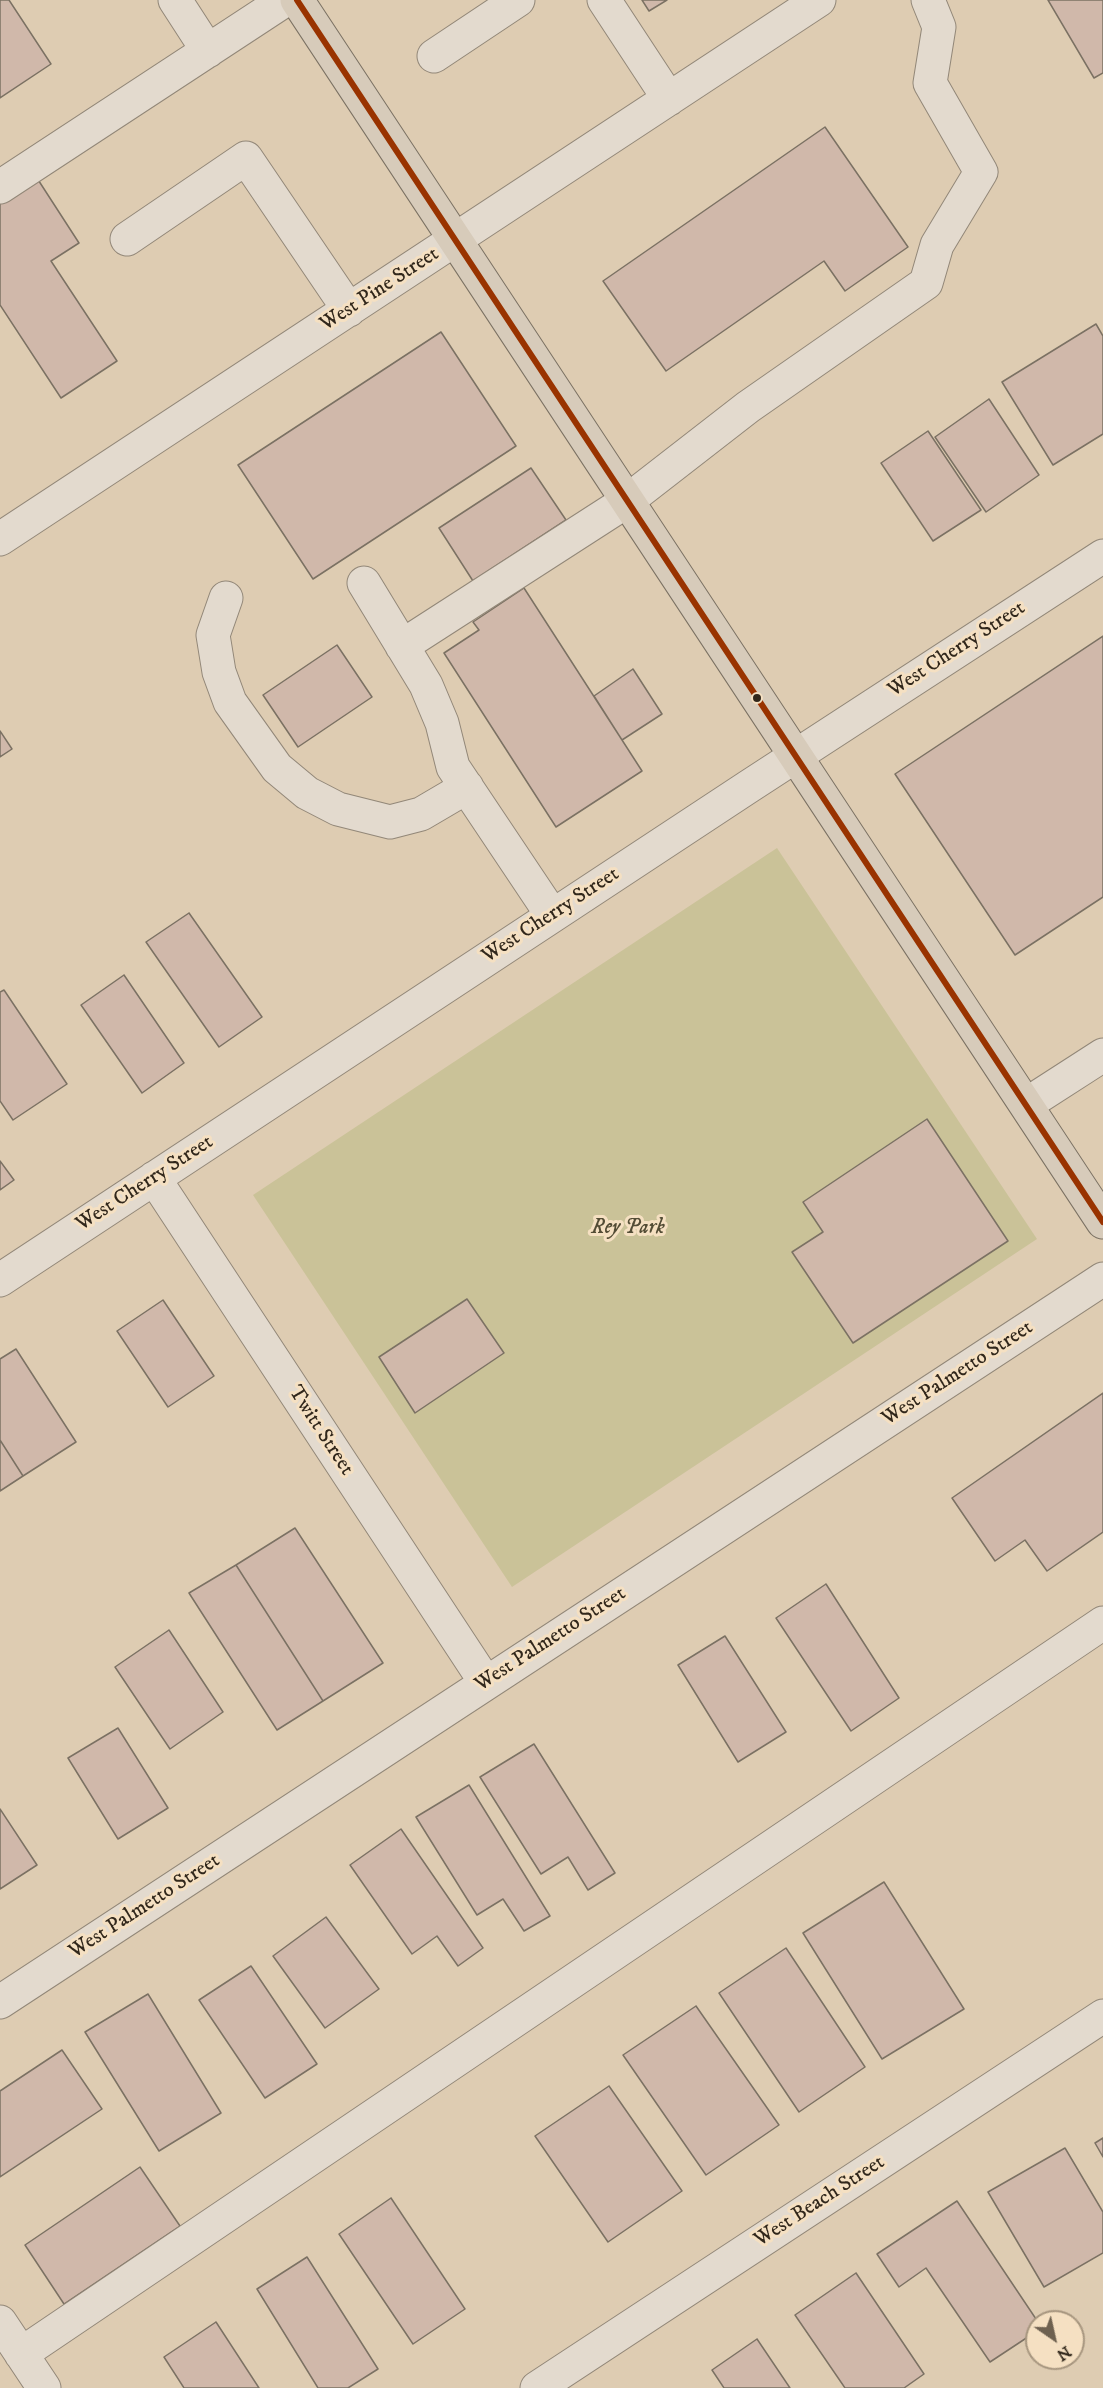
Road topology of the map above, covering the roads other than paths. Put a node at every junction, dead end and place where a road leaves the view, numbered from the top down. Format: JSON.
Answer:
{"nodes":[{"id":1,"x":175,"y":0,"type":"edge"},
{"id":2,"x":285,"y":0,"type":"edge"},
{"id":3,"x":297,"y":0,"type":"edge"},
{"id":4,"x":519,"y":0,"type":"edge"},
{"id":5,"x":604,"y":0,"type":"edge"},
{"id":6,"x":819,"y":0,"type":"edge"},
{"id":7,"x":928,"y":0,"type":"edge"},
{"id":8,"x":208,"y":51,"type":"junction"},
{"id":9,"x":434,"y":56,"type":"dead end"},
{"id":10,"x":669,"y":99,"type":"junction"},
{"id":11,"x":0,"y":187,"type":"edge"},
{"id":12,"x":127,"y":239,"type":"dead end"},
{"id":13,"x":456,"y":240,"type":"junction"},
{"id":14,"x":349,"y":310,"type":"junction"},
{"id":15,"x":627,"y":501,"type":"junction"},
{"id":16,"x":0,"y":539,"type":"edge"},
{"id":17,"x":1103,"y":556,"type":"edge"},
{"id":18,"x":364,"y":583,"type":"dead end"},
{"id":19,"x":226,"y":598,"type":"dead end"},
{"id":20,"x":402,"y":646,"type":"junction"},
{"id":21,"x":795,"y":756,"type":"junction"},
{"id":22,"x":467,"y":788,"type":"junction"},
{"id":23,"x":552,"y":915,"type":"junction"},
{"id":24,"x":1103,"y":1055,"type":"edge"},
{"id":25,"x":1027,"y":1104,"type":"junction"},
{"id":26,"x":154,"y":1178,"type":"junction"},
{"id":27,"x":1103,"y":1222,"type":"edge"},
{"id":28,"x":1103,"y":1279,"type":"edge"},
{"id":29,"x":0,"y":1280,"type":"edge"},
{"id":30,"x":1103,"y":1623,"type":"edge"},
{"id":31,"x":486,"y":1683,"type":"junction"},
{"id":32,"x":0,"y":2002,"type":"edge"},
{"id":33,"x":1103,"y":2016,"type":"edge"},
{"id":34,"x":0,"y":2322,"type":"edge"},
{"id":35,"x":21,"y":2354,"type":"junction"},
{"id":36,"x":44,"y":2388,"type":"edge"},
{"id":37,"x":537,"y":2388,"type":"edge"}],
"edges":[{"from":1,"to":8,"type":"street"},
{"from":2,"to":8,"type":"street"},
{"from":3,"to":13,"type":"main road"},
{"from":4,"to":9,"type":"street"},
{"from":5,"to":10,"type":"street"},
{"from":6,"to":10,"type":"street","name":"West Pine Street"},
{"from":7,"to":15,"type":"street"},
{"from":8,"to":11,"type":"street"},
{"from":10,"to":13,"type":"street","name":"West Pine Street"},
{"from":12,"to":14,"type":"street"},
{"from":13,"to":14,"type":"street","name":"West Pine Street"},
{"from":13,"to":15,"type":"main road"},
{"from":14,"to":16,"type":"street","name":"West Pine Street"},
{"from":15,"to":20,"type":"street"},
{"from":15,"to":21,"type":"main road"},
{"from":17,"to":21,"type":"street","name":"West Cherry Street"},
{"from":18,"to":20,"type":"street"},
{"from":19,"to":22,"type":"street"},
{"from":20,"to":22,"type":"street"},
{"from":21,"to":23,"type":"street","name":"West Cherry Street"},
{"from":21,"to":25,"type":"main road"},
{"from":22,"to":23,"type":"street"},
{"from":23,"to":26,"type":"street","name":"West Cherry Street"},
{"from":24,"to":25,"type":"street"},
{"from":25,"to":27,"type":"main road"},
{"from":26,"to":29,"type":"street","name":"West Cherry Street"},
{"from":26,"to":31,"type":"street","name":"Twitt Street"},
{"from":28,"to":31,"type":"street","name":"West Palmetto Street"},
{"from":30,"to":35,"type":"street"},
{"from":31,"to":32,"type":"street","name":"West Palmetto Street"},
{"from":33,"to":37,"type":"street","name":"West Beach Street"},
{"from":34,"to":35,"type":"street"},
{"from":35,"to":36,"type":"street"}]}
